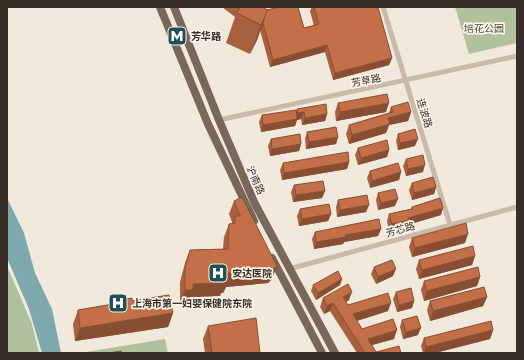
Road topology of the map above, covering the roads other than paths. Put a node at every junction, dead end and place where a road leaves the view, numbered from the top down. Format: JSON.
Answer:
{"nodes":[{"id":1,"x":160,"y":7,"type":"edge"},
{"id":2,"x":174,"y":7,"type":"edge"},
{"id":3,"x":383,"y":7,"type":"edge"},
{"id":4,"x":517,"y":56,"type":"edge"},
{"id":5,"x":406,"y":81,"type":"junction"},
{"id":6,"x":219,"y":120,"type":"junction"},
{"id":7,"x":517,"y":207,"type":"edge"},
{"id":8,"x":450,"y":225,"type":"junction"},
{"id":9,"x":258,"y":228,"type":"edge"},
{"id":10,"x":268,"y":248,"type":"edge"},
{"id":11,"x":289,"y":269,"type":"junction"},
{"id":12,"x":322,"y":353,"type":"edge"},
{"id":13,"x":335,"y":353,"type":"edge"}],
"edges":[{"from":1,"to":9,"type":"main road","name":"沪南路"},
{"from":2,"to":6,"type":"main road","name":"沪南路"},
{"from":3,"to":5,"type":"street","name":"连波路"},
{"from":4,"to":5,"type":"street","name":"芳草路"},
{"from":5,"to":6,"type":"street","name":"芳草路"},
{"from":5,"to":8,"type":"street","name":"连波路"},
{"from":6,"to":11,"type":"main road","name":"沪南路"},
{"from":7,"to":8,"type":"street","name":"芳芯路"},
{"from":8,"to":11,"type":"street","name":"芳芯路"},
{"from":10,"to":12,"type":"main road"},
{"from":11,"to":13,"type":"main road","name":"沪南路"}]}
